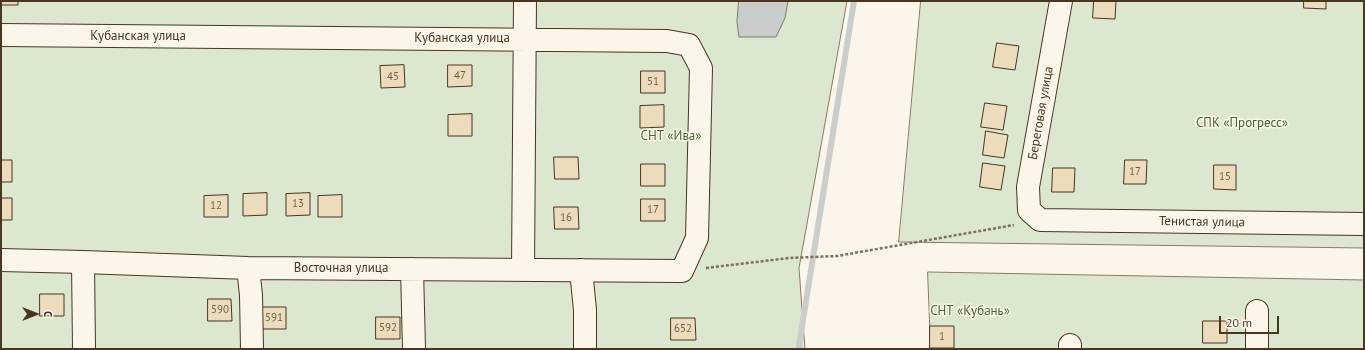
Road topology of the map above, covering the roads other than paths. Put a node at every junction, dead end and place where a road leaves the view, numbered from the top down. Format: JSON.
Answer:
{"nodes":[{"id":1,"x":526,"y":1,"type":"edge"},
{"id":2,"x":1061,"y":1,"type":"edge"},
{"id":3,"x":1,"y":35,"type":"edge"},
{"id":4,"x":526,"y":39,"type":"junction"},
{"id":5,"x":1040,"y":220,"type":"joint"},
{"id":6,"x":1364,"y":224,"type":"edge"},
{"id":7,"x":1,"y":260,"type":"edge"},
{"id":8,"x":82,"y":262,"type":"junction"},
{"id":9,"x":248,"y":268,"type":"junction"},
{"id":10,"x":412,"y":269,"type":"junction"},
{"id":11,"x":523,"y":270,"type":"junction"},
{"id":12,"x":581,"y":270,"type":"junction"},
{"id":13,"x":682,"y":271,"type":"joint"},
{"id":14,"x":1257,"y":312,"type":"dead end"},
{"id":15,"x":84,"y":349,"type":"edge"},
{"id":16,"x":252,"y":349,"type":"edge"},
{"id":17,"x":414,"y":349,"type":"edge"},
{"id":18,"x":585,"y":349,"type":"edge"},
{"id":19,"x":1257,"y":349,"type":"edge"}],
"edges":[{"from":1,"to":4,"type":"street"},
{"from":2,"to":5,"type":"street","name":"Береговая улица"},
{"from":3,"to":4,"type":"street","name":"Кубанская улица"},
{"from":4,"to":11,"type":"street"},
{"from":4,"to":13,"type":"street","name":"Кубанская улица"},
{"from":5,"to":6,"type":"street","name":"Тенистая улица"},
{"from":7,"to":8,"type":"street","name":"Восточная улица"},
{"from":8,"to":9,"type":"street","name":"Восточная улица"},
{"from":8,"to":15,"type":"street"},
{"from":9,"to":10,"type":"street","name":"Восточная улица"},
{"from":9,"to":16,"type":"street"},
{"from":10,"to":11,"type":"street","name":"Восточная улица"},
{"from":10,"to":17,"type":"street"},
{"from":11,"to":12,"type":"street","name":"Восточная улица"},
{"from":12,"to":13,"type":"street","name":"Восточная улица"},
{"from":12,"to":18,"type":"street"},
{"from":14,"to":19,"type":"street"}]}
